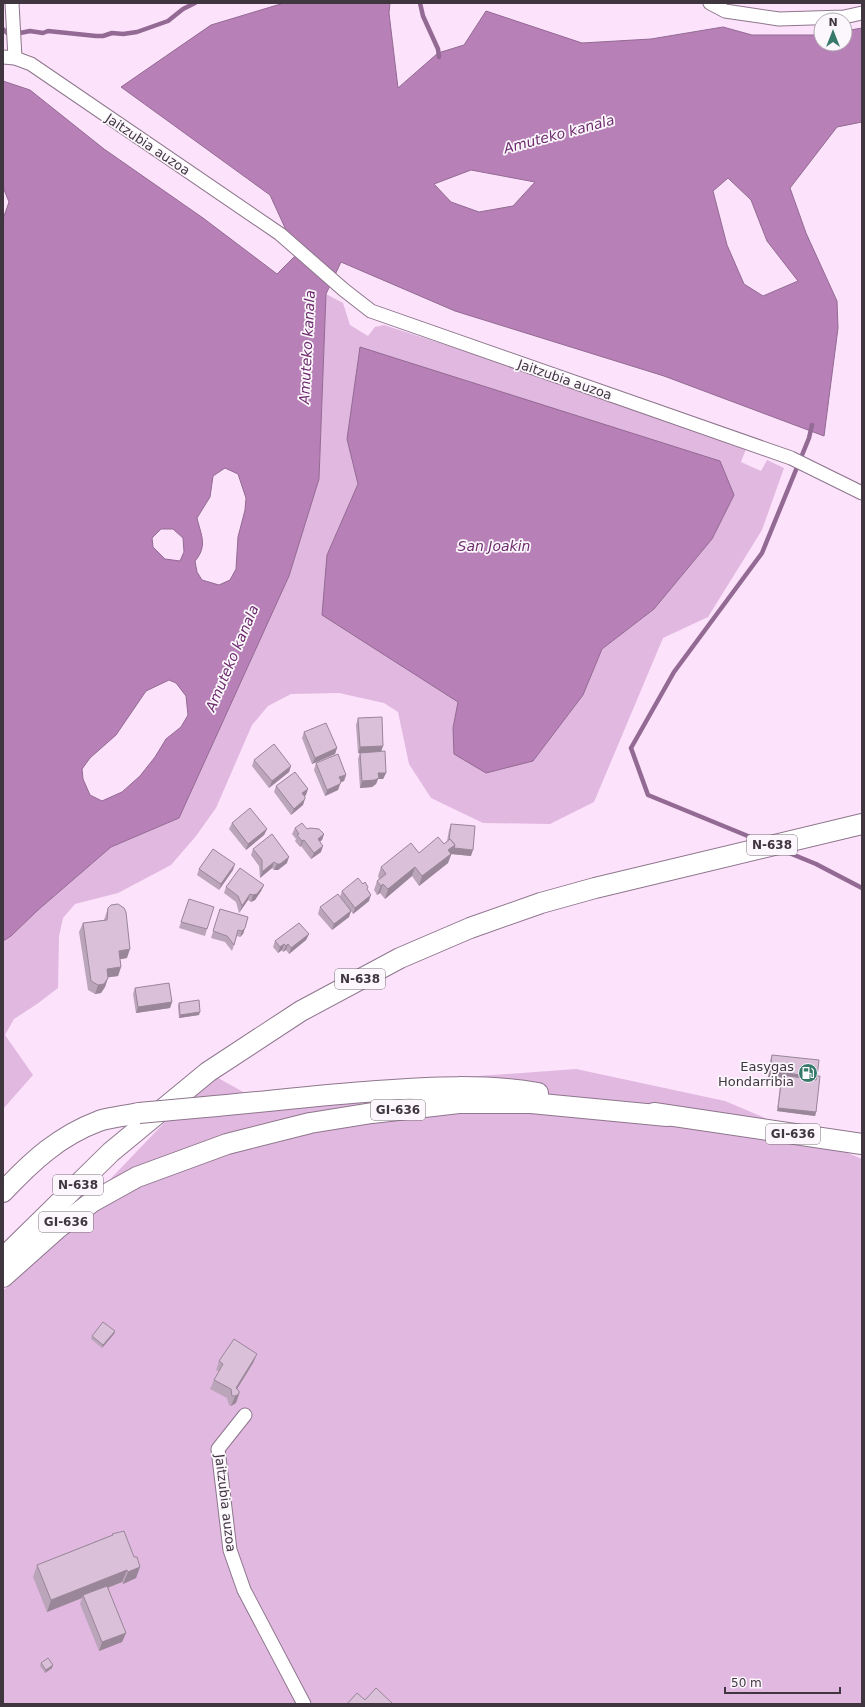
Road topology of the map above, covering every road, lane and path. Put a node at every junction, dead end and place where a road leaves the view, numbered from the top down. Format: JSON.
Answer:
{"nodes":[{"id":1,"x":12,"y":3,"type":"edge"},
{"id":2,"x":710,"y":3,"type":"edge"},
{"id":3,"x":862,"y":13,"type":"edge"},
{"id":4,"x":9,"y":58,"type":"edge"},
{"id":5,"x":862,"y":493,"type":"edge"},
{"id":6,"x":862,"y":824,"type":"edge"},
{"id":7,"x":667,"y":1116,"type":"junction"},
{"id":8,"x":862,"y":1144,"type":"edge"},
{"id":9,"x":3,"y":1192,"type":"edge"},
{"id":10,"x":28,"y":1234,"type":"junction"},
{"id":11,"x":3,"y":1258,"type":"edge"},
{"id":12,"x":3,"y":1267,"type":"edge"},
{"id":13,"x":3,"y":1277,"type":"edge"},
{"id":14,"x":245,"y":1415,"type":"dead end"},
{"id":15,"x":304,"y":1704,"type":"edge"}],
"edges":[{"from":1,"to":4,"type":"street","name":"Jaitzubia auzoa"},
{"from":2,"to":3,"type":"street"},
{"from":4,"to":5,"type":"street","name":"Jaitzubia auzoa"},
{"from":6,"to":10,"type":"main road","number":"N-638"},
{"from":7,"to":8,"type":"main road","number":"GI-636"},
{"from":7,"to":9,"type":"main road","number":"GI-636","bridge":true},
{"from":7,"to":13,"type":"main road","number":"GI-636"},
{"from":10,"to":11,"type":"main road","number":"N-638"},
{"from":10,"to":12,"type":"main road","number":"N-638"},
{"from":14,"to":15,"type":"street","name":"Jaitzubia auzoa"}]}
